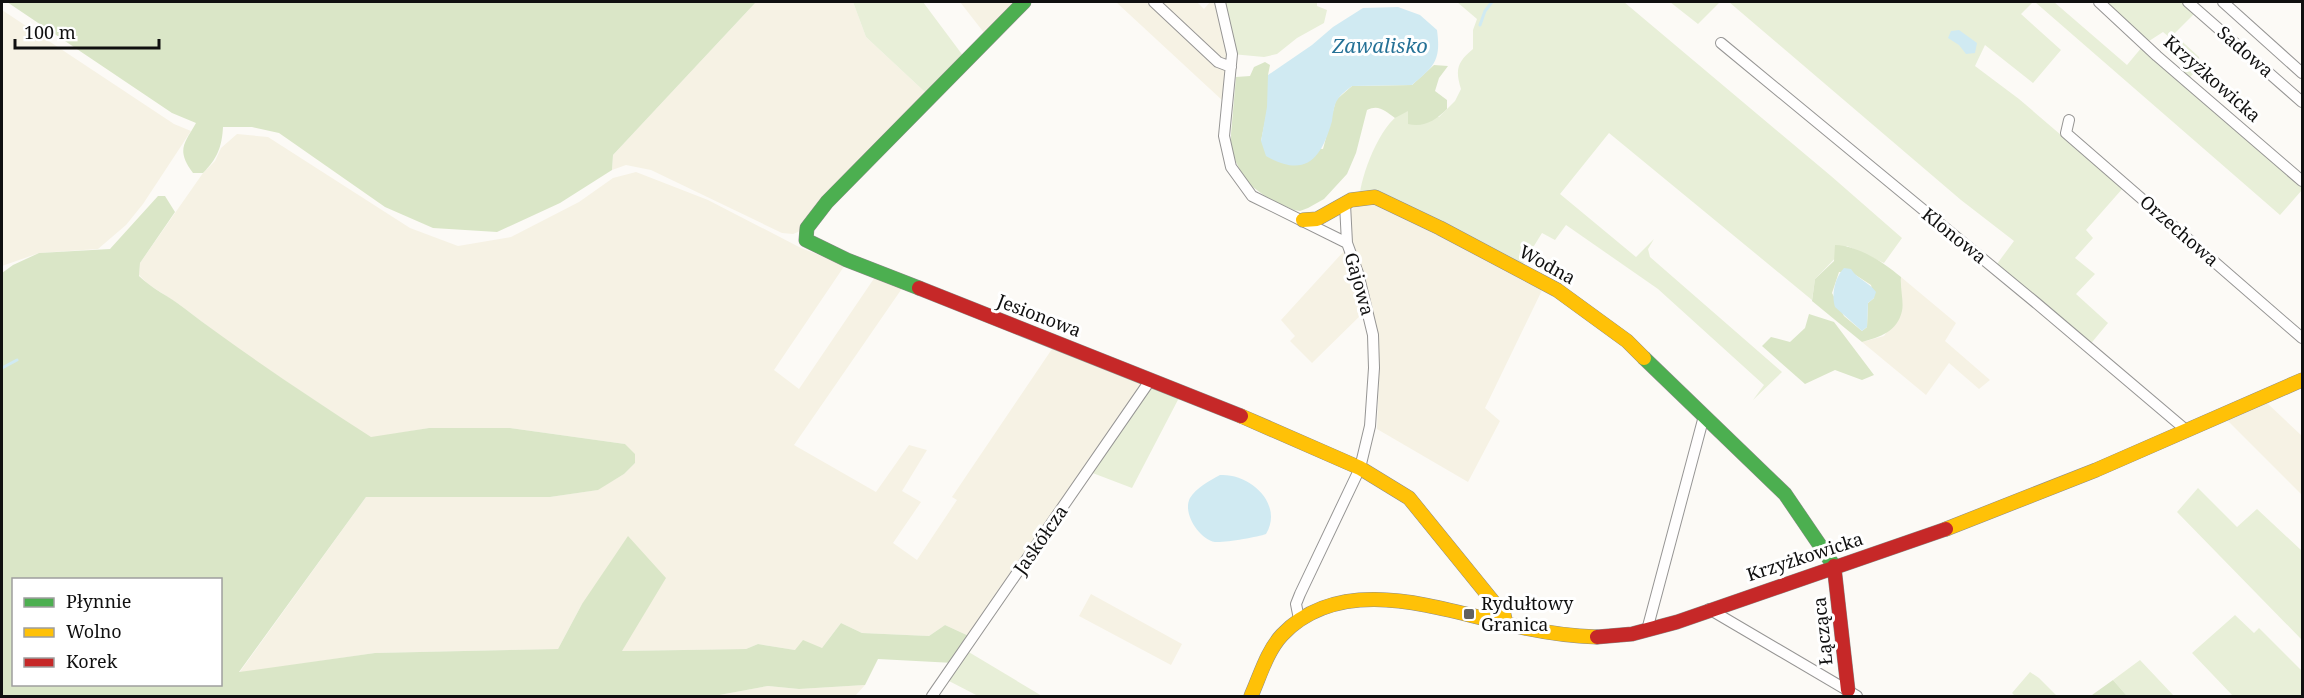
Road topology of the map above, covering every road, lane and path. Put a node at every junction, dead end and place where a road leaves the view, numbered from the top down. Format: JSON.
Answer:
{"nodes":[{"id":1,"x":1024,"y":2,"type":"edge"},
{"id":2,"x":1154,"y":2,"type":"edge"},
{"id":3,"x":1220,"y":2,"type":"edge"},
{"id":4,"x":2099,"y":2,"type":"edge"},
{"id":5,"x":2188,"y":2,"type":"edge"},
{"id":6,"x":2223,"y":2,"type":"edge"},
{"id":7,"x":1721,"y":43,"type":"dead end"},
{"id":8,"x":1231,"y":67,"type":"junction"},
{"id":9,"x":2302,"y":73,"type":"edge"},
{"id":10,"x":2302,"y":102,"type":"edge"},
{"id":11,"x":2069,"y":120,"type":"dead end"},
{"id":12,"x":2302,"y":181,"type":"edge"},
{"id":13,"x":1345,"y":204,"type":"junction"},
{"id":14,"x":1303,"y":220,"type":"junction"},
{"id":15,"x":1347,"y":243,"type":"junction"},
{"id":16,"x":2302,"y":338,"type":"edge"},
{"id":17,"x":2302,"y":380,"type":"edge"},
{"id":18,"x":1150,"y":381,"type":"junction"},
{"id":19,"x":1704,"y":416,"type":"junction"},
{"id":20,"x":2186,"y":430,"type":"junction"},
{"id":21,"x":1360,"y":468,"type":"junction"},
{"id":22,"x":1834,"y":566,"type":"junction"},
{"id":23,"x":1709,"y":609,"type":"junction"},
{"id":24,"x":1299,"y":619,"type":"junction"},
{"id":25,"x":1506,"y":624,"type":"junction"},
{"id":26,"x":1647,"y":630,"type":"junction"},
{"id":27,"x":1853,"y":693,"type":"edge"},
{"id":28,"x":932,"y":696,"type":"edge"},
{"id":29,"x":1251,"y":696,"type":"edge"}],
"edges":[{"from":1,"to":18,"type":"street","name":"Jesionowa"},
{"from":2,"to":8,"type":"street"},
{"from":3,"to":8,"type":"street","name":"Gajowa"},
{"from":4,"to":12,"type":"street","name":"Krzyżkowicka"},
{"from":5,"to":10,"type":"street","name":"Sadowa"},
{"from":6,"to":9,"type":"street"},
{"from":7,"to":20,"type":"street","name":"Klonowa"},
{"from":8,"to":14,"type":"street","name":"Gajowa"},
{"from":11,"to":16,"type":"street","name":"Orzechowa"},
{"from":13,"to":14,"type":"street","name":"Wodna"},
{"from":13,"to":15,"type":"street"},
{"from":13,"to":19,"type":"street","name":"Wodna"},
{"from":14,"to":15,"type":"street","name":"Gajowa"},
{"from":15,"to":21,"type":"street","name":"Gajowa"},
{"from":17,"to":20,"type":"street","name":"Krzyżkowicka"},
{"from":18,"to":21,"type":"street","name":"Jesionowa"},
{"from":18,"to":28,"type":"street","name":"Jaskółcza"},
{"from":19,"to":22,"type":"street","name":"Wodna"},
{"from":19,"to":26,"type":"street"},
{"from":20,"to":22,"type":"street","name":"Krzyżkowicka"},
{"from":21,"to":24,"type":"street","name":"Gajowa"},
{"from":21,"to":25,"type":"street","name":"Jesionowa"},
{"from":22,"to":23,"type":"street","name":"Krzyżkowicka"},
{"from":22,"to":27,"type":"street","name":"Łącząca"},
{"from":23,"to":26,"type":"street","name":"Krzyżkowicka"},
{"from":23,"to":27,"type":"street"},
{"from":24,"to":25,"type":"street","name":"Krzyżkowicka"},
{"from":24,"to":29,"type":"street"},
{"from":25,"to":26,"type":"street","name":"Krzyżkowicka"}]}
